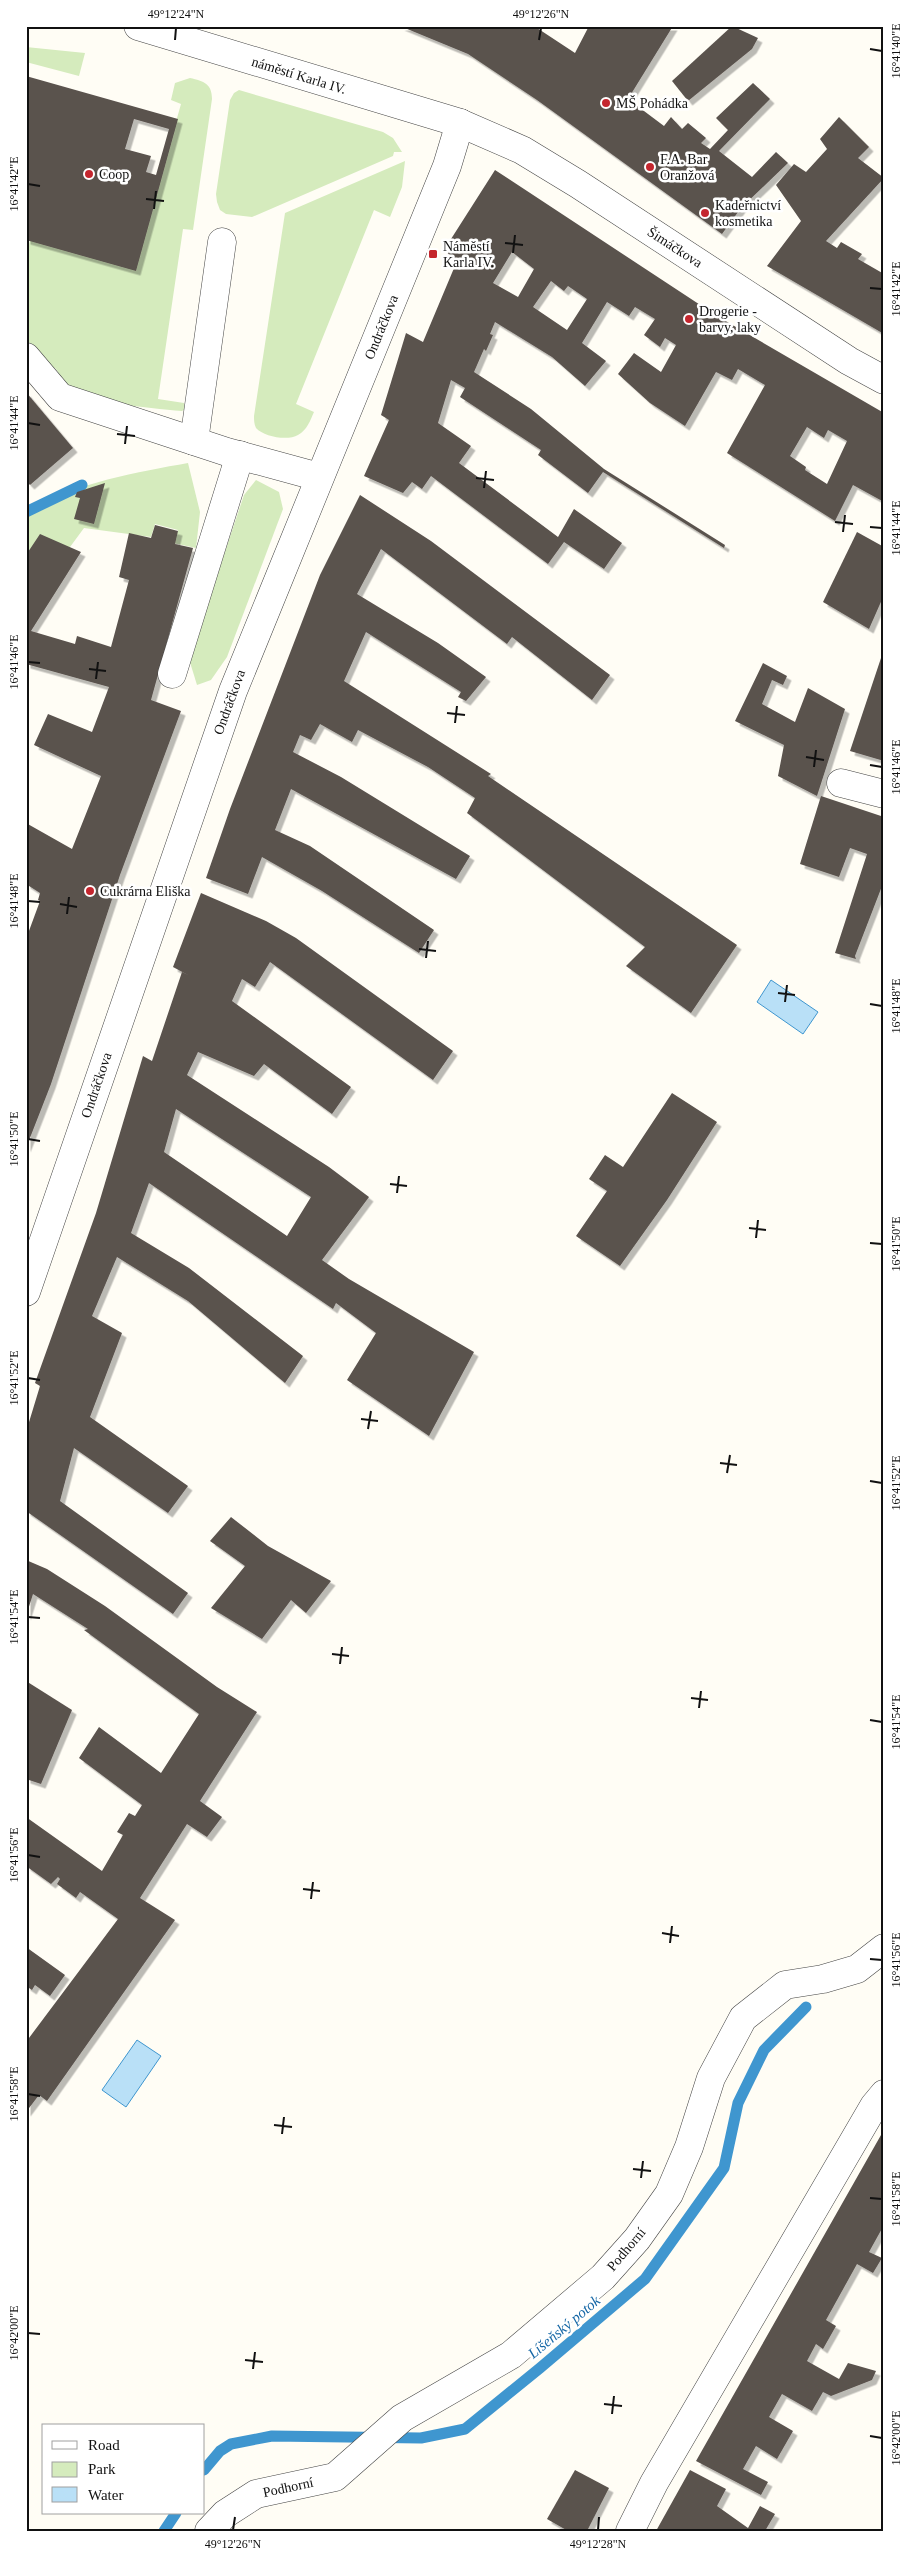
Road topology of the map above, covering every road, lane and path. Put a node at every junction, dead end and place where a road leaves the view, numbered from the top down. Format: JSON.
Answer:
{"nodes":[{"id":1,"x":138,"y":26,"type":"edge"},
{"id":2,"x":196,"y":35,"type":"edge"},
{"id":3,"x":460,"y":123,"type":"junction"},
{"id":4,"x":222,"y":242,"type":"dead end"},
{"id":5,"x":26,"y":357,"type":"edge"},
{"id":6,"x":884,"y":380,"type":"edge"},
{"id":7,"x":183,"y":437,"type":"junction"},
{"id":8,"x":240,"y":455,"type":"junction"},
{"id":9,"x":319,"y":477,"type":"junction"},
{"id":10,"x":172,"y":674,"type":"dead end"},
{"id":11,"x":841,"y":783,"type":"dead end"},
{"id":12,"x":884,"y":794,"type":"edge"},
{"id":13,"x":26,"y":1292,"type":"edge"},
{"id":14,"x":884,"y":1948,"type":"edge"},
{"id":15,"x":884,"y":2094,"type":"edge"},
{"id":16,"x":209,"y":2531,"type":"edge"},
{"id":17,"x":630,"y":2531,"type":"edge"}],
"edges":[{"from":1,"to":2,"type":"street","name":"náměstí Karla IV."},
{"from":2,"to":3,"type":"street","name":"náměstí Karla IV."},
{"from":3,"to":6,"type":"street","name":"Šimáčkova"},
{"from":3,"to":9,"type":"street","name":"Ondráčkova"},
{"from":4,"to":7,"type":"street"},
{"from":5,"to":7,"type":"street"},
{"from":7,"to":8,"type":"street"},
{"from":8,"to":9,"type":"street"},
{"from":8,"to":10,"type":"street"},
{"from":9,"to":13,"type":"street","name":"Ondráčkova"},
{"from":11,"to":12,"type":"street"},
{"from":14,"to":16,"type":"street","name":"Podhorní"},
{"from":15,"to":17,"type":"street"}]}
